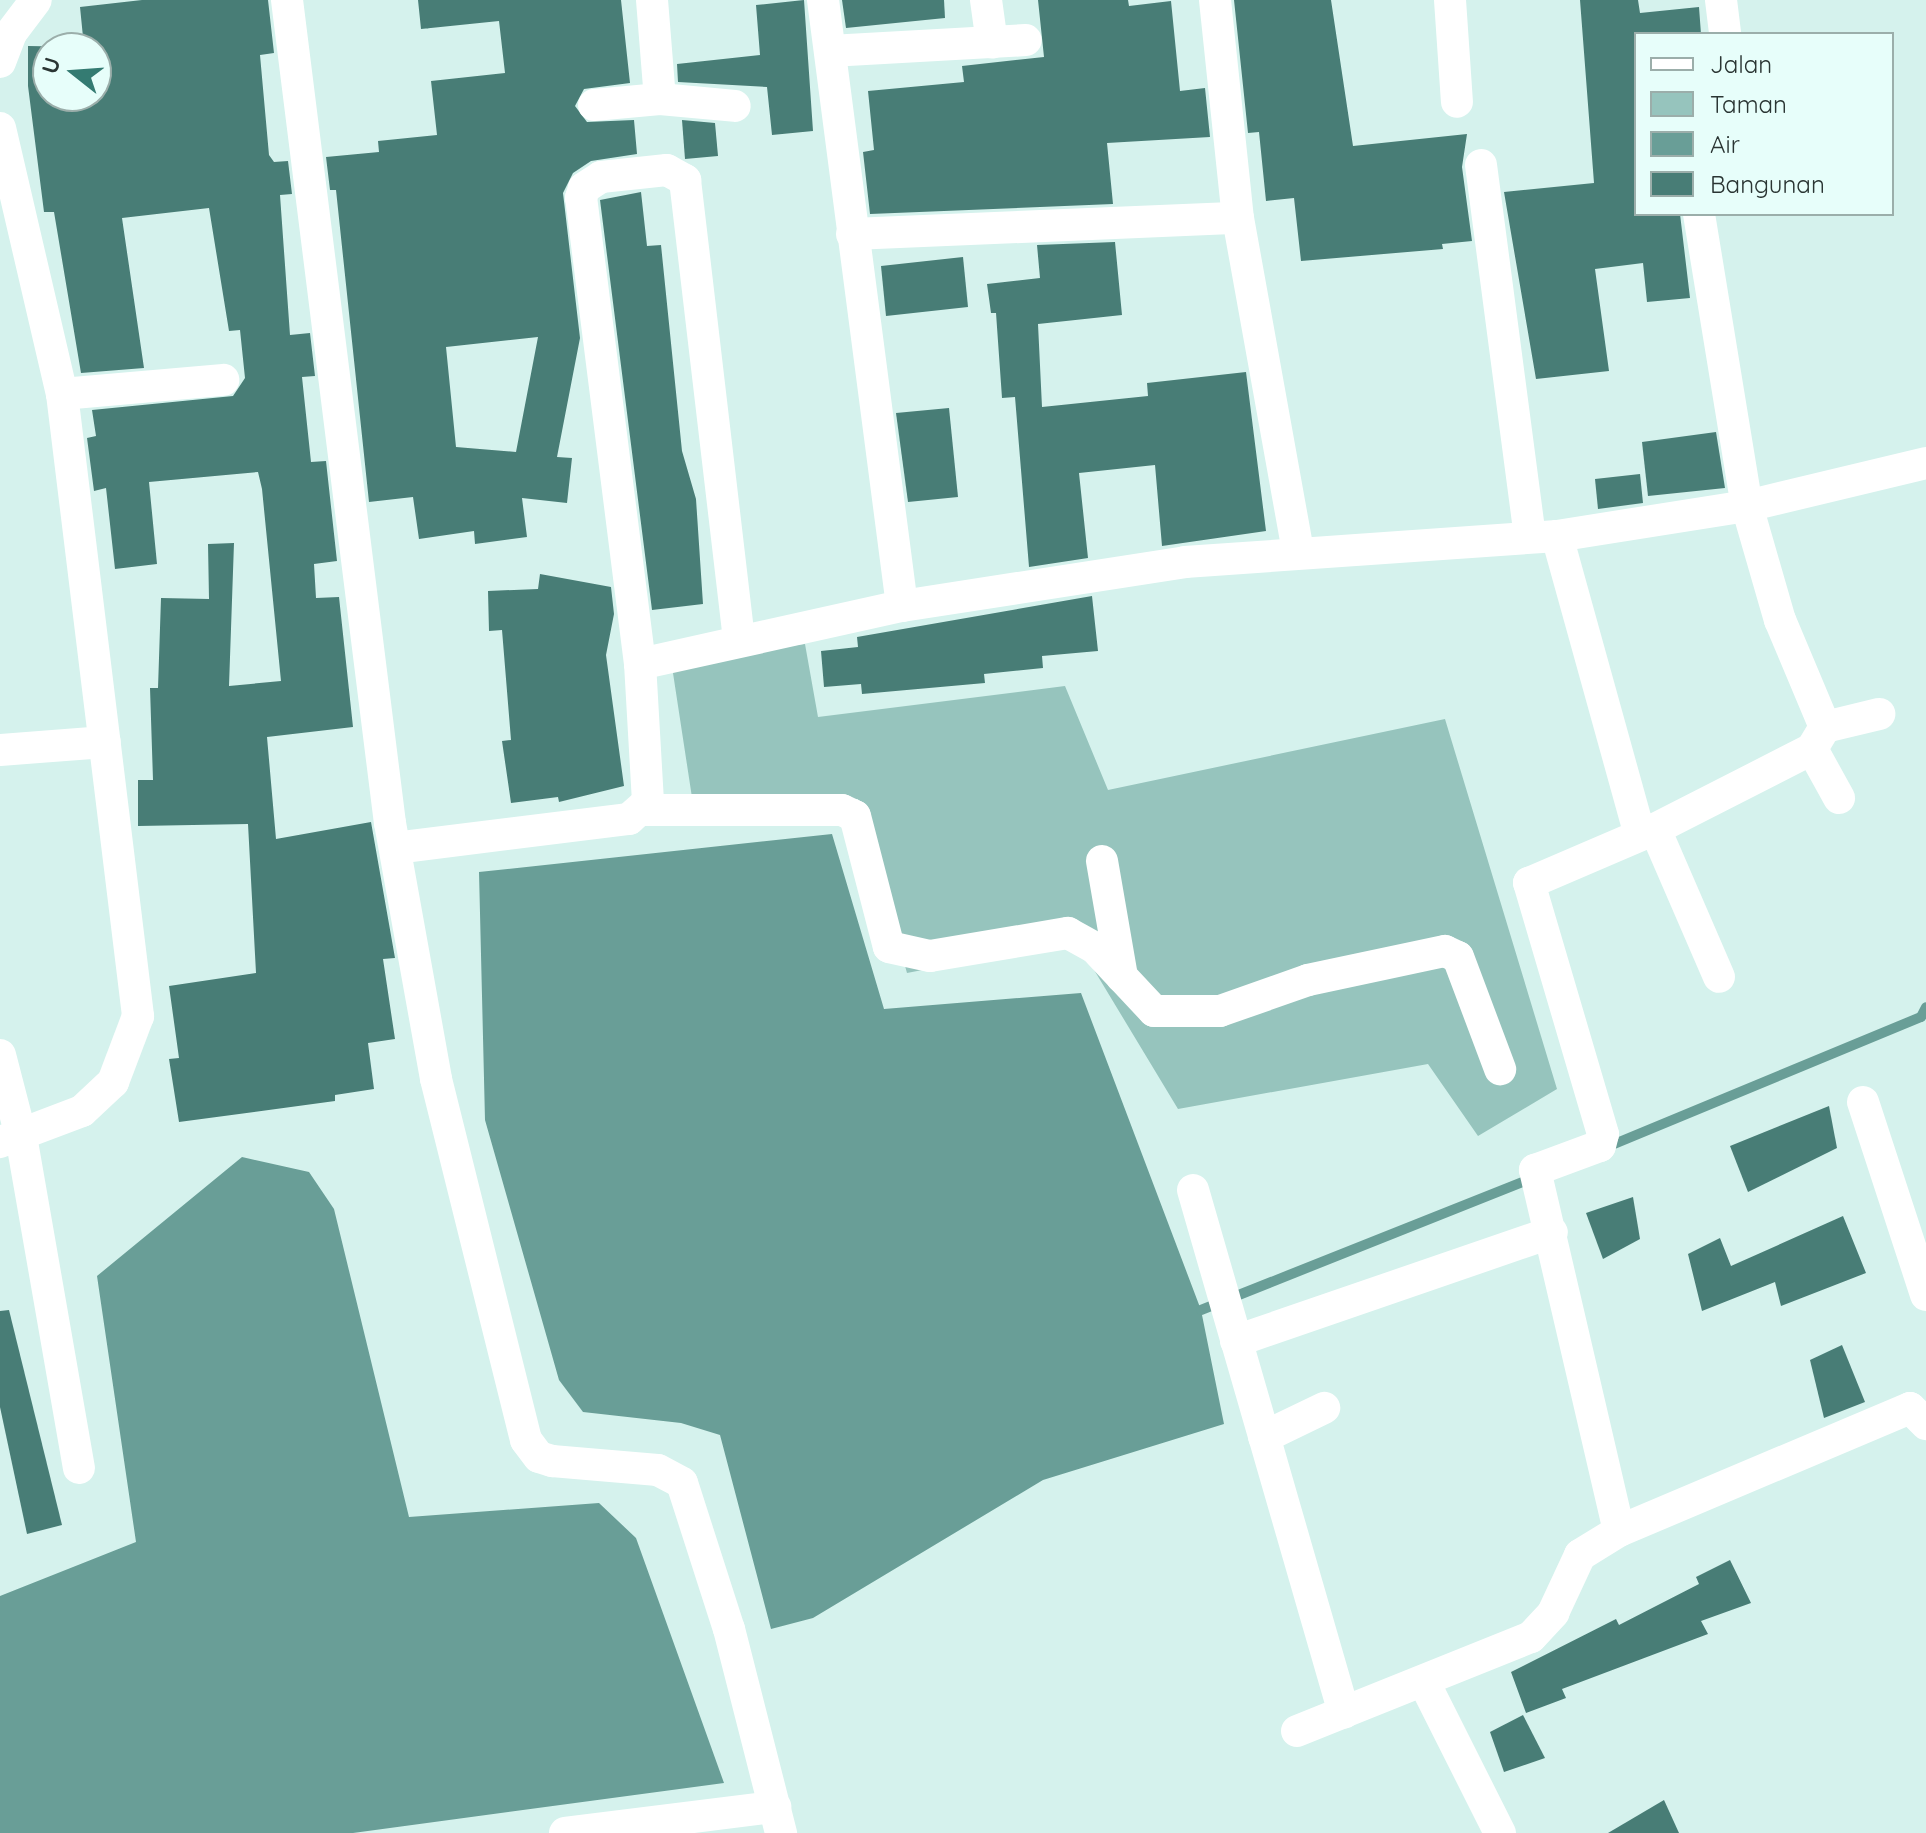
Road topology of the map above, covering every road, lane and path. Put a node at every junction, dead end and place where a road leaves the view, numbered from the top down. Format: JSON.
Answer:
{"nodes":[{"id":1,"x":36,"y":0,"type":"edge"},
{"id":2,"x":287,"y":0,"type":"edge"},
{"id":3,"x":652,"y":0,"type":"edge"},
{"id":4,"x":823,"y":0,"type":"edge"},
{"id":5,"x":986,"y":0,"type":"edge"},
{"id":6,"x":1215,"y":0,"type":"edge"},
{"id":7,"x":1450,"y":0,"type":"edge"},
{"id":8,"x":1721,"y":0,"type":"edge"},
{"id":9,"x":1725,"y":32,"type":"edge"},
{"id":10,"x":1026,"y":40,"type":"dead end"},
{"id":11,"x":992,"y":43,"type":"junction"},
{"id":12,"x":830,"y":51,"type":"junction"},
{"id":13,"x":0,"y":62,"type":"edge"},
{"id":14,"x":660,"y":99,"type":"junction"},
{"id":15,"x":1457,"y":102,"type":"dead end"},
{"id":16,"x":594,"y":105,"type":"dead end"},
{"id":17,"x":735,"y":106,"type":"dead end"},
{"id":18,"x":0,"y":128,"type":"edge"},
{"id":19,"x":1481,"y":165,"type":"dead end"},
{"id":20,"x":1699,"y":216,"type":"edge"},
{"id":21,"x":1238,"y":218,"type":"junction"},
{"id":22,"x":852,"y":234,"type":"junction"},
{"id":23,"x":223,"y":380,"type":"dead end"},
{"id":24,"x":62,"y":394,"type":"junction"},
{"id":25,"x":1926,"y":463,"type":"edge"},
{"id":26,"x":1747,"y":506,"type":"junction"},
{"id":27,"x":1543,"y":536,"type":"junction"},
{"id":28,"x":1298,"y":550,"type":"junction"},
{"id":29,"x":902,"y":606,"type":"junction"},
{"id":30,"x":739,"y":640,"type":"junction"},
{"id":31,"x":640,"y":664,"type":"junction"},
{"id":32,"x":1879,"y":714,"type":"dead end"},
{"id":33,"x":1819,"y":738,"type":"junction"},
{"id":34,"x":105,"y":742,"type":"junction"},
{"id":35,"x":0,"y":750,"type":"edge"},
{"id":36,"x":1839,"y":798,"type":"dead end"},
{"id":37,"x":642,"y":810,"type":"junction"},
{"id":38,"x":1647,"y":832,"type":"junction"},
{"id":39,"x":395,"y":848,"type":"junction"},
{"id":40,"x":1102,"y":861,"type":"dead end"},
{"id":41,"x":1122,"y":977,"type":"junction"},
{"id":42,"x":1719,"y":977,"type":"dead end"},
{"id":43,"x":0,"y":1055,"type":"edge"},
{"id":44,"x":1500,"y":1069,"type":"dead end"},
{"id":45,"x":1863,"y":1102,"type":"dead end"},
{"id":46,"x":10,"y":1139,"type":"edge"},
{"id":47,"x":1193,"y":1190,"type":"dead end"},
{"id":48,"x":1551,"y":1227,"type":"junction"},
{"id":49,"x":1926,"y":1295,"type":"edge"},
{"id":50,"x":1234,"y":1335,"type":"junction"},
{"id":51,"x":1324,"y":1408,"type":"dead end"},
{"id":52,"x":1926,"y":1424,"type":"edge"},
{"id":53,"x":1264,"y":1437,"type":"junction"},
{"id":54,"x":79,"y":1468,"type":"dead end"},
{"id":55,"x":1619,"y":1531,"type":"junction"},
{"id":56,"x":1425,"y":1684,"type":"junction"},
{"id":57,"x":1344,"y":1713,"type":"junction"},
{"id":58,"x":1297,"y":1731,"type":"dead end"},
{"id":59,"x":778,"y":1820,"type":"edge"},
{"id":60,"x":565,"y":1833,"type":"edge"},
{"id":61,"x":1500,"y":1833,"type":"edge"}],
"edges":[{"from":1,"to":13,"type":"street"},
{"from":2,"to":39,"type":"street"},
{"from":3,"to":14,"type":"street"},
{"from":4,"to":12,"type":"street"},
{"from":5,"to":11,"type":"street"},
{"from":6,"to":21,"type":"street"},
{"from":7,"to":15,"type":"street"},
{"from":8,"to":9,"type":"street"},
{"from":10,"to":11,"type":"street"},
{"from":11,"to":12,"type":"street"},
{"from":12,"to":22,"type":"street"},
{"from":14,"to":16,"type":"street"},
{"from":14,"to":17,"type":"street"},
{"from":18,"to":24,"type":"street"},
{"from":19,"to":27,"type":"street"},
{"from":20,"to":26,"type":"street"},
{"from":21,"to":22,"type":"street"},
{"from":21,"to":28,"type":"street"},
{"from":22,"to":29,"type":"street"},
{"from":23,"to":24,"type":"street"},
{"from":24,"to":34,"type":"street"},
{"from":25,"to":26,"type":"street"},
{"from":26,"to":27,"type":"street"},
{"from":26,"to":33,"type":"street"},
{"from":27,"to":28,"type":"street"},
{"from":27,"to":38,"type":"street"},
{"from":28,"to":29,"type":"street"},
{"from":29,"to":30,"type":"street"},
{"from":30,"to":31,"type":"street"},
{"from":30,"to":31,"type":"street"},
{"from":31,"to":37,"type":"street"},
{"from":32,"to":33,"type":"street"},
{"from":33,"to":36,"type":"street"},
{"from":33,"to":38,"type":"street"},
{"from":34,"to":35,"type":"street"},
{"from":34,"to":46,"type":"street"},
{"from":37,"to":39,"type":"street"},
{"from":37,"to":41,"type":"street"},
{"from":38,"to":42,"type":"street"},
{"from":38,"to":48,"type":"street"},
{"from":39,"to":59,"type":"street"},
{"from":40,"to":41,"type":"street"},
{"from":41,"to":44,"type":"street"},
{"from":43,"to":46,"type":"street"},
{"from":45,"to":49,"type":"street"},
{"from":46,"to":54,"type":"street"},
{"from":47,"to":50,"type":"street"},
{"from":48,"to":50,"type":"street"},
{"from":48,"to":55,"type":"street"},
{"from":50,"to":53,"type":"street"},
{"from":51,"to":53,"type":"street"},
{"from":52,"to":55,"type":"street"},
{"from":53,"to":57,"type":"street"},
{"from":55,"to":56,"type":"street"},
{"from":56,"to":57,"type":"street"},
{"from":56,"to":61,"type":"street"},
{"from":57,"to":58,"type":"street"},
{"from":59,"to":60,"type":"street"}]}
